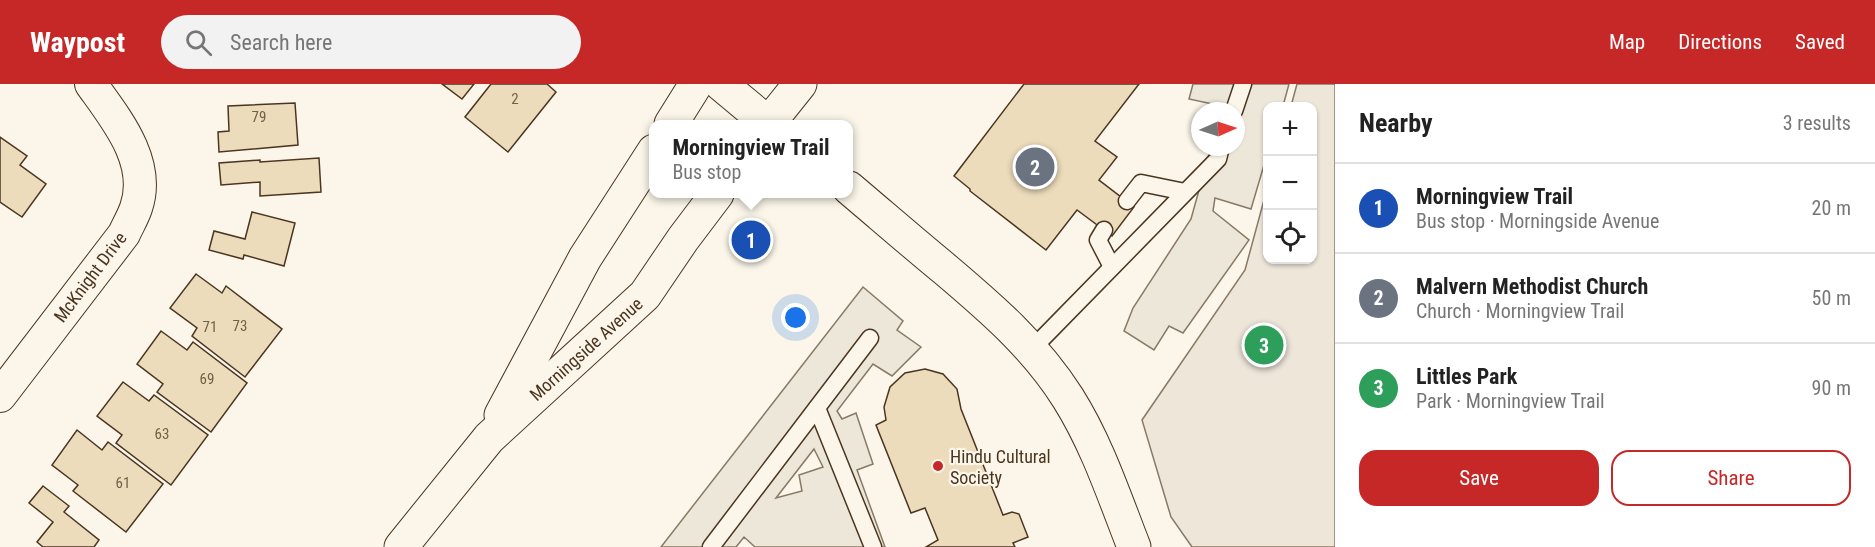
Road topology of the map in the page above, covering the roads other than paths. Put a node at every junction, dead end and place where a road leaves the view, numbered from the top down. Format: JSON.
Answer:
{"nodes":[{"id":1,"x":92,"y":84,"type":"edge"},
{"id":2,"x":696,"y":84,"type":"edge"},
{"id":3,"x":721,"y":84,"type":"edge"},
{"id":4,"x":800,"y":84,"type":"edge"},
{"id":5,"x":1242,"y":84,"type":"edge"},
{"id":6,"x":1236,"y":102,"type":"edge"},
{"id":7,"x":673,"y":120,"type":"edge"},
{"id":8,"x":764,"y":120,"type":"edge"},
{"id":9,"x":772,"y":120,"type":"edge"},
{"id":10,"x":1219,"y":156,"type":"edge"},
{"id":11,"x":649,"y":159,"type":"edge"},
{"id":12,"x":853,"y":191,"type":"edge"},
{"id":13,"x":1185,"y":192,"type":"junction"},
{"id":14,"x":714,"y":198,"type":"edge"},
{"id":15,"x":1127,"y":201,"type":"dead end"},
{"id":16,"x":1104,"y":230,"type":"dead end"},
{"id":17,"x":1112,"y":267,"type":"junction"},
{"id":18,"x":870,"y":338,"type":"dead end"},
{"id":19,"x":1032,"y":349,"type":"junction"},
{"id":20,"x":0,"y":396,"type":"edge"},
{"id":21,"x":817,"y":408,"type":"junction"},
{"id":22,"x":489,"y":438,"type":"junction"},
{"id":23,"x":401,"y":547,"type":"edge"},
{"id":24,"x":711,"y":547,"type":"edge"},
{"id":25,"x":873,"y":547,"type":"edge"},
{"id":26,"x":1134,"y":547,"type":"edge"}],
"edges":[{"from":1,"to":20,"type":"street","name":"McKnight Drive"},
{"from":2,"to":7,"type":"main road"},
{"from":3,"to":8,"type":"main road"},
{"from":4,"to":9,"type":"main road"},
{"from":5,"to":6,"type":"lane"},
{"from":10,"to":13,"type":"lane"},
{"from":11,"to":22,"type":"main road","name":"Morningside Avenue"},
{"from":12,"to":19,"type":"main road"},
{"from":13,"to":15,"type":"lane"},
{"from":13,"to":17,"type":"lane"},
{"from":14,"to":22,"type":"main road","name":"Morningside Avenue"},
{"from":16,"to":17,"type":"lane"},
{"from":17,"to":19,"type":"lane"},
{"from":18,"to":21,"type":"lane"},
{"from":19,"to":26,"type":"main road"},
{"from":21,"to":24,"type":"lane"},
{"from":21,"to":25,"type":"lane"},
{"from":22,"to":23,"type":"main road","name":"Morningside Avenue"}]}
